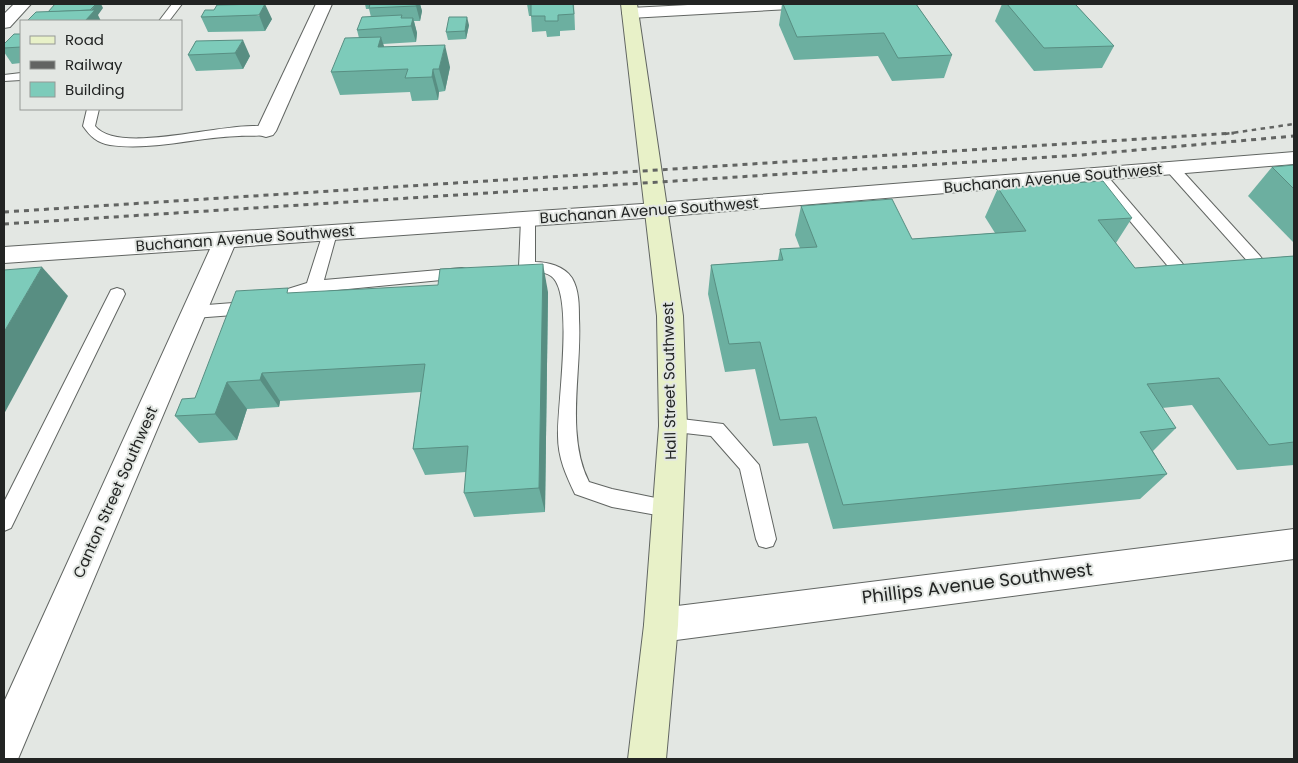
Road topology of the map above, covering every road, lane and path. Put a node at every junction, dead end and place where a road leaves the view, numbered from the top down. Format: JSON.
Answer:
{"nodes":[{"id":1,"x":23,"y":4,"type":"edge"},
{"id":2,"x":177,"y":4,"type":"edge"},
{"id":3,"x":324,"y":4,"type":"edge"},
{"id":4,"x":786,"y":4,"type":"edge"},
{"id":5,"x":790,"y":4,"type":"edge"},
{"id":6,"x":630,"y":8,"type":"edge"},
{"id":7,"x":165,"y":20,"type":"edge"},
{"id":8,"x":4,"y":23,"type":"edge"},
{"id":9,"x":20,"y":77,"type":"edge"},
{"id":10,"x":4,"y":78,"type":"edge"},
{"id":11,"x":93,"y":110,"type":"edge"},
{"id":12,"x":266,"y":131,"type":"joint"},
{"id":13,"x":1294,"y":158,"type":"edge"},
{"id":14,"x":1172,"y":168,"type":"junction"},
{"id":15,"x":1098,"y":174,"type":"junction"},
{"id":16,"x":658,"y":210,"type":"junction"},
{"id":17,"x":528,"y":219,"type":"junction"},
{"id":18,"x":330,"y":233,"type":"junction"},
{"id":19,"x":226,"y":239,"type":"junction"},
{"id":20,"x":4,"y":255,"type":"edge"},
{"id":21,"x":1255,"y":260,"type":"edge"},
{"id":22,"x":527,"y":267,"type":"junction"},
{"id":23,"x":1177,"y":267,"type":"edge"},
{"id":24,"x":508,"y":269,"type":"edge"},
{"id":25,"x":480,"y":271,"type":"edge"},
{"id":26,"x":314,"y":287,"type":"junction"},
{"id":27,"x":117,"y":294,"type":"dead end"},
{"id":28,"x":194,"y":312,"type":"junction"},
{"id":29,"x":673,"y":426,"type":"junction"},
{"id":30,"x":668,"y":508,"type":"junction"},
{"id":31,"x":4,"y":522,"type":"edge"},
{"id":32,"x":766,"y":539,"type":"dead end"},
{"id":33,"x":1294,"y":544,"type":"edge"},
{"id":34,"x":661,"y":624,"type":"junction"},
{"id":35,"x":4,"y":745,"type":"edge"},
{"id":36,"x":647,"y":759,"type":"edge"}],
"edges":[{"from":1,"to":8,"type":"street"},
{"from":2,"to":7,"type":"lane"},
{"from":3,"to":12,"type":"street"},
{"from":4,"to":5,"type":"street"},
{"from":4,"to":6,"type":"street"},
{"from":6,"to":16,"type":"main road","name":"Hall Street Southwest"},
{"from":9,"to":10,"type":"lane"},
{"from":11,"to":12,"type":"lane"},
{"from":13,"to":14,"type":"street","name":"Buchanan Avenue Southwest"},
{"from":14,"to":15,"type":"street","name":"Buchanan Avenue Southwest"},
{"from":14,"to":21,"type":"lane"},
{"from":15,"to":16,"type":"street","name":"Buchanan Avenue Southwest"},
{"from":15,"to":23,"type":"lane"},
{"from":16,"to":17,"type":"street","name":"Buchanan Avenue Southwest"},
{"from":16,"to":29,"type":"main road","name":"Hall Street Southwest"},
{"from":17,"to":18,"type":"street","name":"Buchanan Avenue Southwest"},
{"from":17,"to":22,"type":"lane"},
{"from":18,"to":19,"type":"street","name":"Buchanan Avenue Southwest"},
{"from":18,"to":26,"type":"lane"},
{"from":19,"to":20,"type":"street","name":"Buchanan Avenue Southwest"},
{"from":19,"to":28,"type":"street","name":"Canton Street Southwest"},
{"from":22,"to":24,"type":"lane"},
{"from":22,"to":30,"type":"lane"},
{"from":25,"to":26,"type":"lane"},
{"from":26,"to":28,"type":"lane"},
{"from":27,"to":31,"type":"lane"},
{"from":28,"to":35,"type":"street","name":"Canton Street Southwest"},
{"from":29,"to":30,"type":"main road","name":"Hall Street Southwest"},
{"from":29,"to":32,"type":"lane"},
{"from":30,"to":34,"type":"main road","name":"Hall Street Southwest"},
{"from":33,"to":34,"type":"street","name":"Phillips Avenue Southwest"},
{"from":34,"to":36,"type":"main road","name":"Hall Street Southwest"}]}
